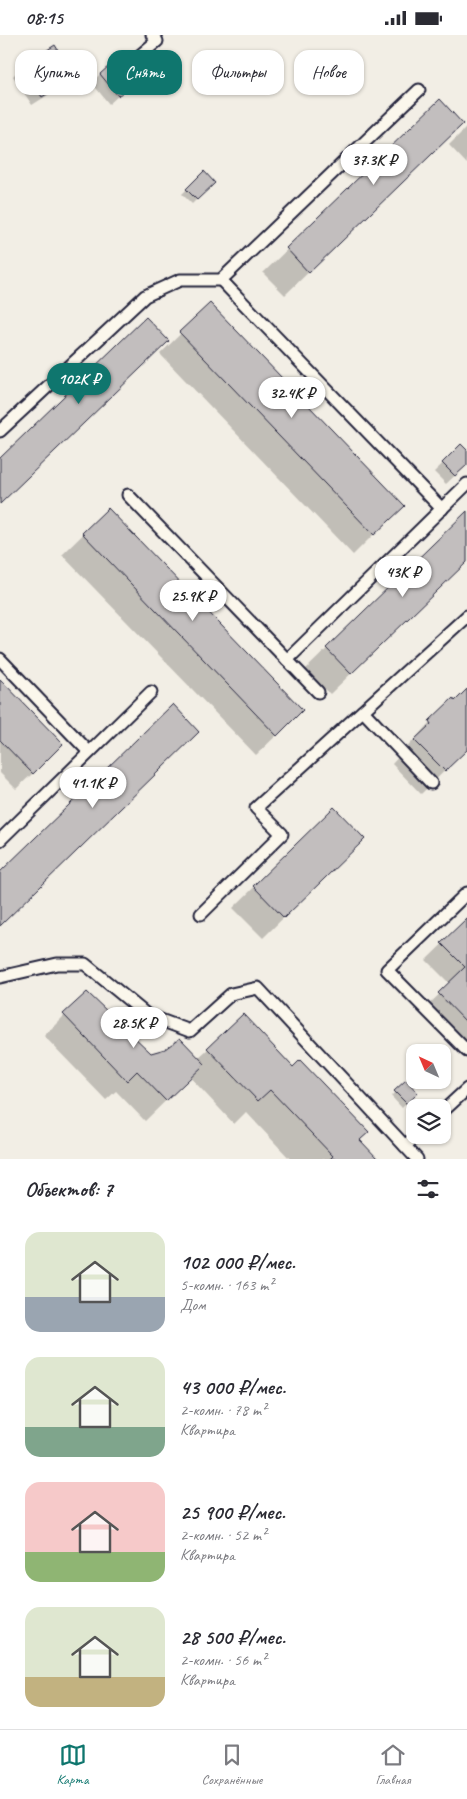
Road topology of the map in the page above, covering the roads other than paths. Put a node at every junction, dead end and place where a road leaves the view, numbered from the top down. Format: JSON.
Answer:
{"nodes":[{"id":1,"x":152,"y":35,"type":"edge"},
{"id":2,"x":146,"y":50,"type":"edge"},
{"id":3,"x":419,"y":90,"type":"dead end"},
{"id":4,"x":221,"y":280,"type":"junction"},
{"id":5,"x":0,"y":431,"type":"edge"},
{"id":6,"x":467,"y":485,"type":"edge"},
{"id":7,"x":128,"y":495,"type":"dead end"},
{"id":8,"x":442,"y":509,"type":"junction"},
{"id":9,"x":467,"y":615,"type":"edge"},
{"id":10,"x":0,"y":659,"type":"edge"},
{"id":11,"x":287,"y":659,"type":"junction"},
{"id":12,"x":151,"y":692,"type":"dead end"},
{"id":13,"x":318,"y":692,"type":"dead end"},
{"id":14,"x":363,"y":711,"type":"junction"},
{"id":15,"x":89,"y":752,"type":"junction"},
{"id":16,"x":431,"y":783,"type":"dead end"},
{"id":17,"x":0,"y":839,"type":"edge"},
{"id":18,"x":467,"y":893,"type":"edge"},
{"id":19,"x":201,"y":914,"type":"dead end"},
{"id":20,"x":0,"y":977,"type":"edge"},
{"id":21,"x":467,"y":1051,"type":"edge"},
{"id":22,"x":467,"y":1089,"type":"edge"},
{"id":23,"x":451,"y":1104,"type":"edge"},
{"id":24,"x":407,"y":1144,"type":"edge"},
{"id":25,"x":405,"y":1146,"type":"junction"},
{"id":26,"x":417,"y":1159,"type":"edge"}],
"edges":[{"from":1,"to":2,"type":"lane"},
{"from":3,"to":4,"type":"lane"},
{"from":4,"to":5,"type":"lane"},
{"from":4,"to":8,"type":"lane"},
{"from":6,"to":8,"type":"lane"},
{"from":7,"to":11,"type":"lane"},
{"from":8,"to":11,"type":"lane"},
{"from":9,"to":14,"type":"lane"},
{"from":10,"to":15,"type":"lane"},
{"from":11,"to":13,"type":"lane"},
{"from":12,"to":15,"type":"lane"},
{"from":14,"to":16,"type":"lane"},
{"from":14,"to":19,"type":"lane"},
{"from":15,"to":17,"type":"lane"},
{"from":18,"to":21,"type":"lane"},
{"from":20,"to":25,"type":"lane"},
{"from":22,"to":23,"type":"lane"},
{"from":24,"to":25,"type":"lane"},
{"from":25,"to":26,"type":"lane"}]}
